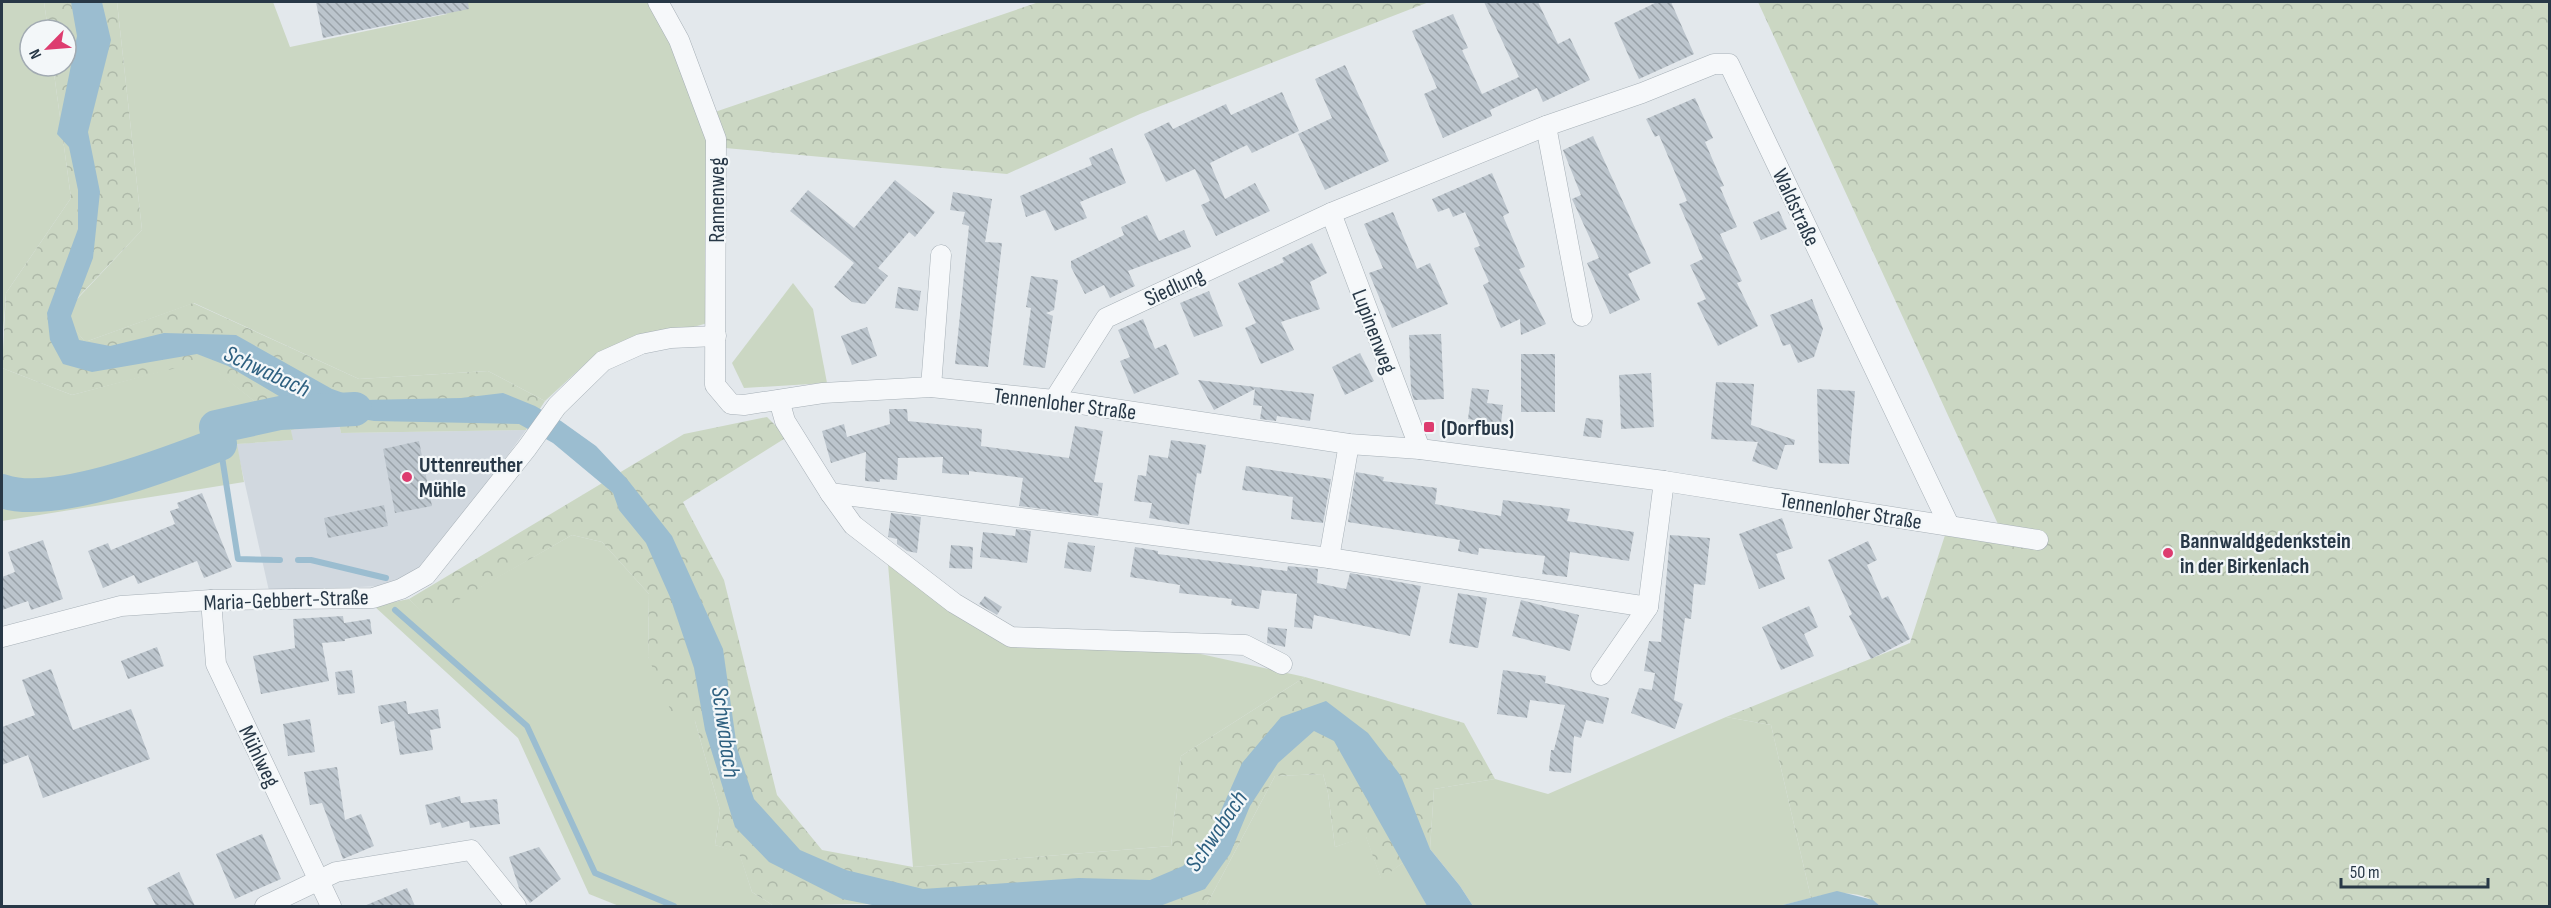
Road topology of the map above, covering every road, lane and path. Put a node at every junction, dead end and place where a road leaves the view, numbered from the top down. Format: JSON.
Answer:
{"nodes":[{"id":1,"x":658,"y":2,"type":"edge"},
{"id":2,"x":1546,"y":126,"type":"junction"},
{"id":3,"x":1330,"y":213,"type":"junction"},
{"id":4,"x":941,"y":255,"type":"dead end"},
{"id":5,"x":1582,"y":316,"type":"dead end"},
{"id":6,"x":716,"y":336,"type":"junction"},
{"id":7,"x":931,"y":387,"type":"junction"},
{"id":8,"x":779,"y":400,"type":"junction"},
{"id":9,"x":1054,"y":400,"type":"junction"},
{"id":10,"x":731,"y":404,"type":"joint"},
{"id":11,"x":1349,"y":444,"type":"junction"},
{"id":12,"x":1420,"y":449,"type":"junction"},
{"id":13,"x":1664,"y":481,"type":"junction"},
{"id":14,"x":830,"y":494,"type":"junction"},
{"id":15,"x":1949,"y":525,"type":"junction"},
{"id":16,"x":2038,"y":540,"type":"dead end"},
{"id":17,"x":1329,"y":558,"type":"junction"},
{"id":18,"x":211,"y":600,"type":"junction"},
{"id":19,"x":1648,"y":607,"type":"junction"},
{"id":20,"x":2,"y":637,"type":"edge"},
{"id":21,"x":1282,"y":664,"type":"dead end"},
{"id":22,"x":1601,"y":675,"type":"dead end"},
{"id":23,"x":320,"y":880,"type":"junction"},
{"id":24,"x":265,"y":906,"type":"edge"},
{"id":25,"x":331,"y":906,"type":"edge"},
{"id":26,"x":516,"y":906,"type":"edge"}],
"edges":[{"from":1,"to":6,"type":"street","name":"Rannenweg"},
{"from":2,"to":3,"type":"street","name":"Waldstraße"},
{"from":2,"to":5,"type":"street"},
{"from":2,"to":15,"type":"street","name":"Waldstraße"},
{"from":3,"to":9,"type":"street","name":"Siedlung"},
{"from":3,"to":12,"type":"street","name":"Lupinenweg"},
{"from":4,"to":7,"type":"street"},
{"from":6,"to":10,"type":"street","name":"Rannenweg"},
{"from":6,"to":18,"type":"street","name":"Maria-Gebbert-Straße"},
{"from":7,"to":8,"type":"street","name":"Tennenloher Straße"},
{"from":7,"to":9,"type":"street","name":"Tennenloher Straße"},
{"from":8,"to":10,"type":"street","name":"Tennenloher Straße"},
{"from":8,"to":14,"type":"street"},
{"from":9,"to":11,"type":"street","name":"Tennenloher Straße"},
{"from":11,"to":12,"type":"street","name":"Tennenloher Straße"},
{"from":11,"to":17,"type":"street"},
{"from":12,"to":13,"type":"street","name":"Tennenloher Straße"},
{"from":13,"to":15,"type":"street","name":"Tennenloher Straße"},
{"from":13,"to":19,"type":"street"},
{"from":14,"to":17,"type":"street"},
{"from":14,"to":21,"type":"street"},
{"from":15,"to":16,"type":"street","name":"Tennenloher Straße"},
{"from":17,"to":19,"type":"street"},
{"from":18,"to":20,"type":"street","name":"Maria-Gebbert-Straße"},
{"from":18,"to":23,"type":"street","name":"Mühlweg"},
{"from":19,"to":22,"type":"street"},
{"from":23,"to":24,"type":"street"},
{"from":23,"to":25,"type":"street","name":"Mühlweg"},
{"from":23,"to":26,"type":"street"}]}
